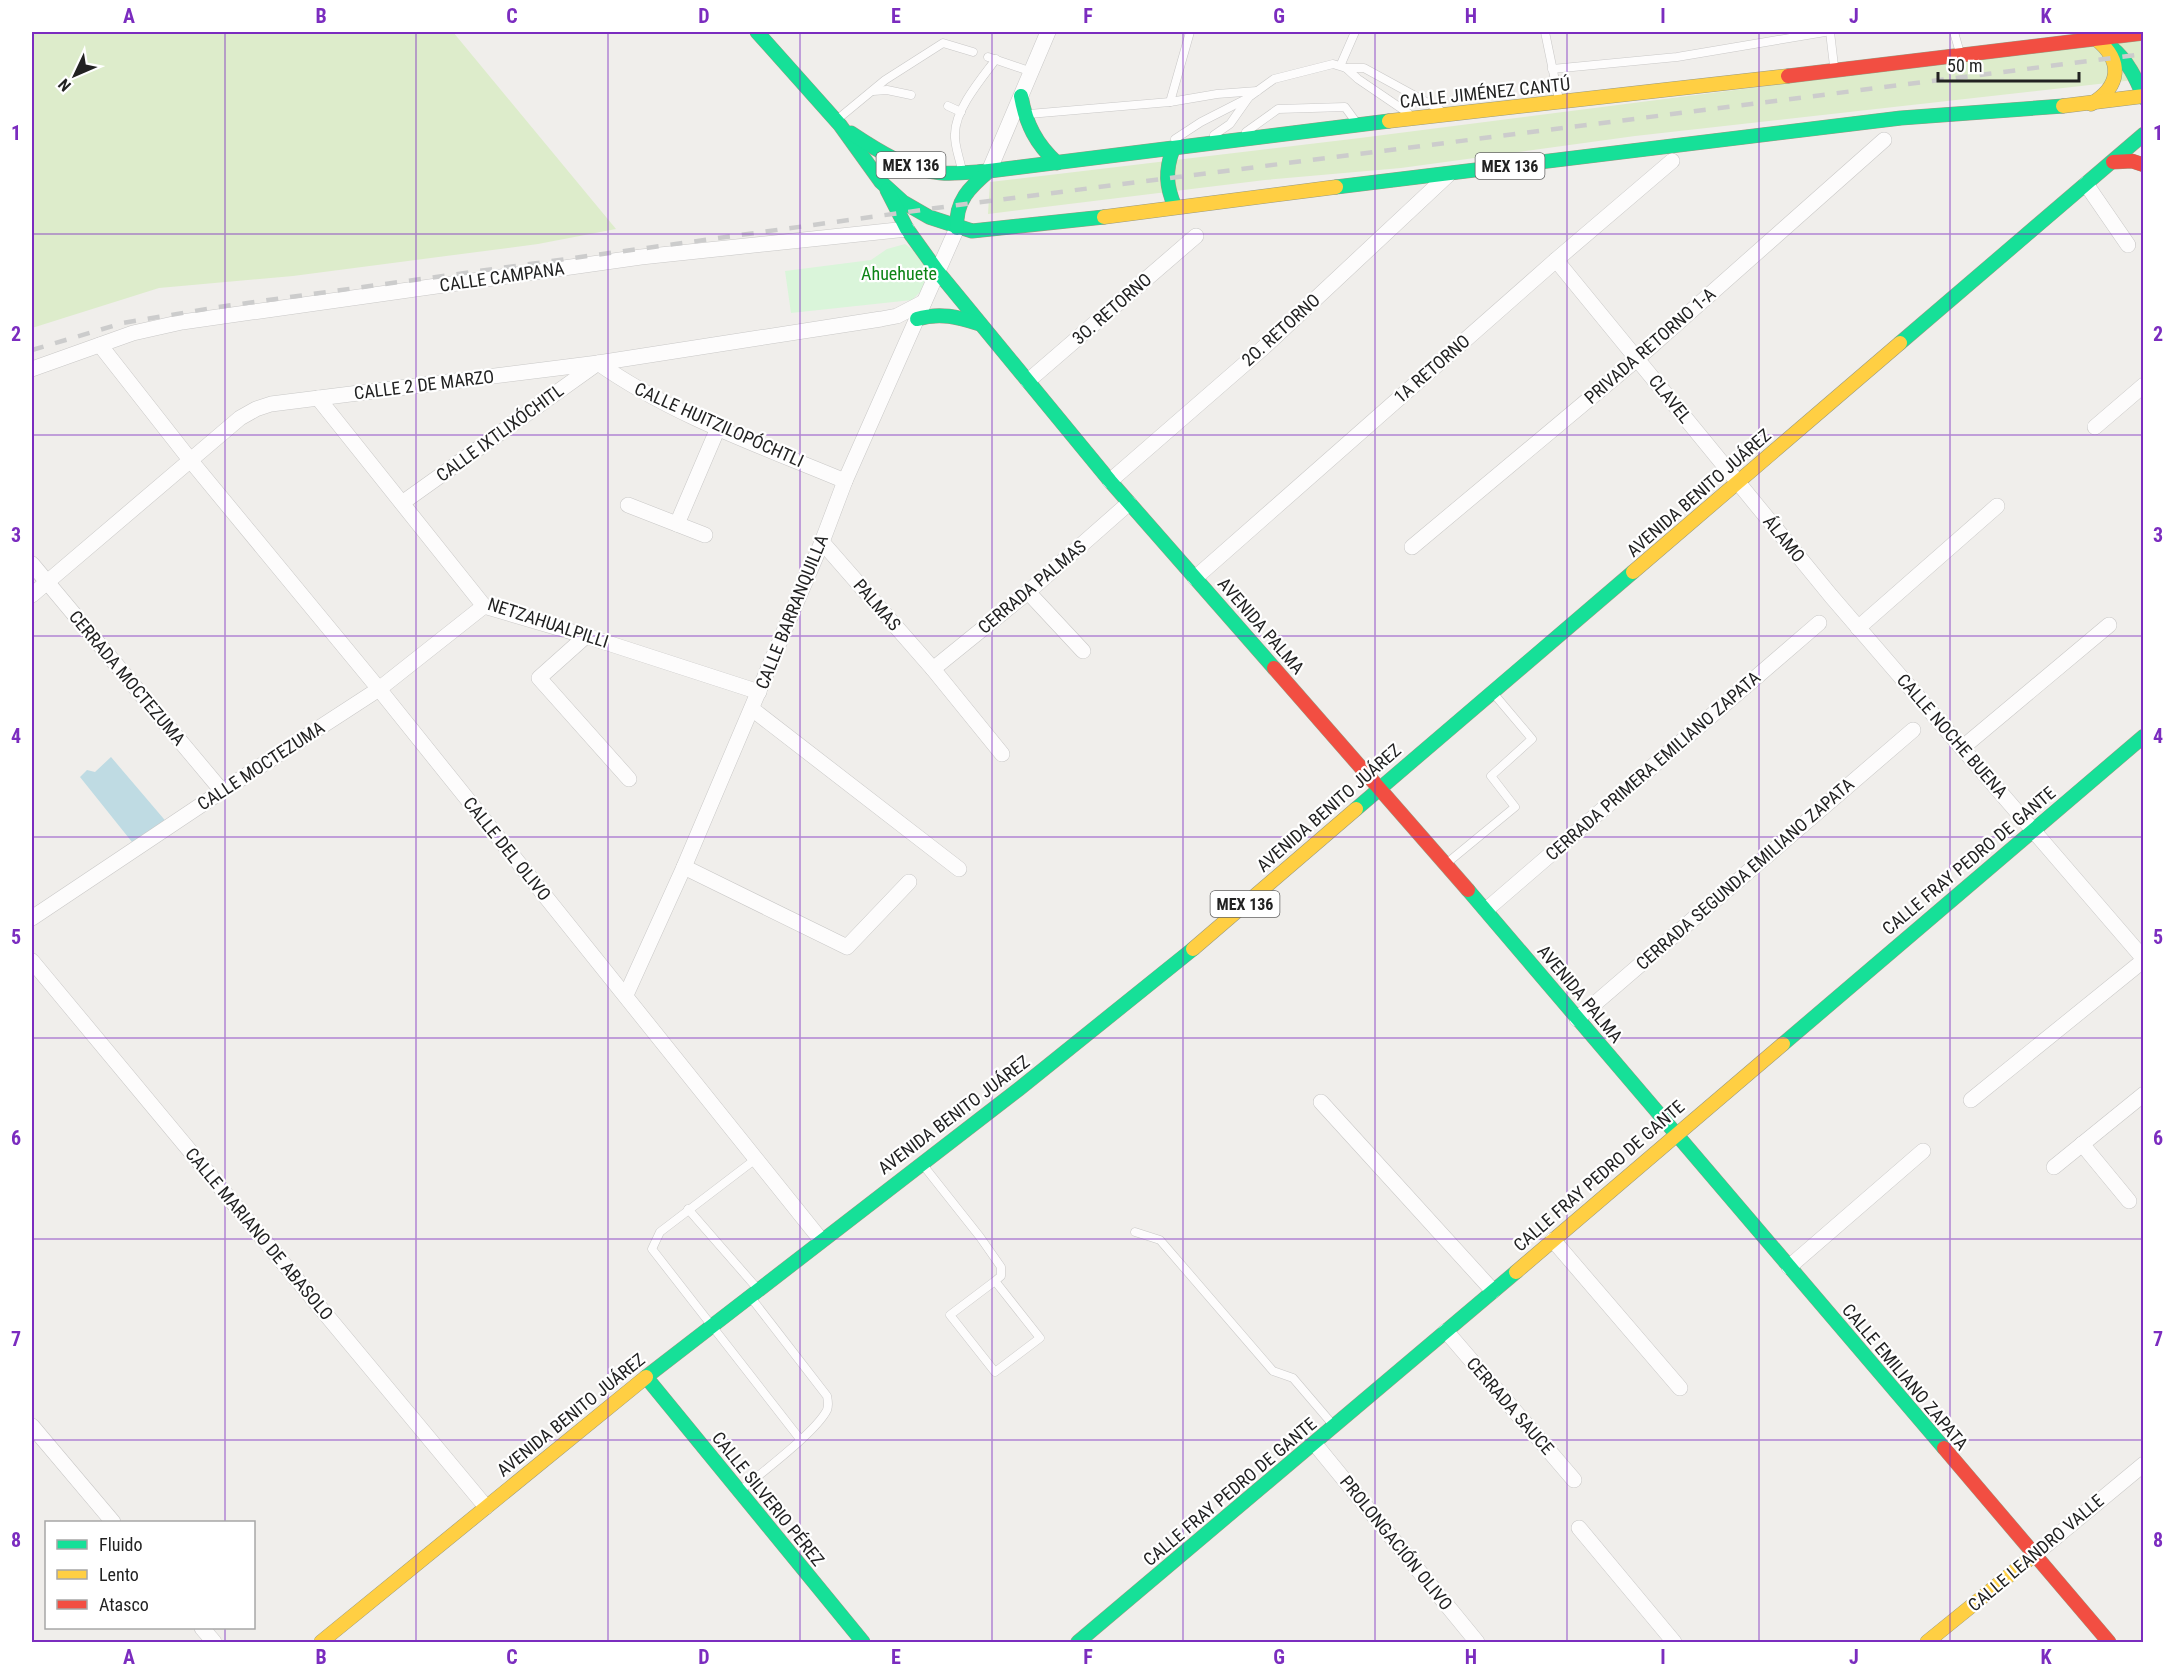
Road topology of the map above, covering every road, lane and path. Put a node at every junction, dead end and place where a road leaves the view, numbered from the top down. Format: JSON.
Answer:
{"nodes":[{"id":1,"x":757,"y":32,"type":"edge"},
{"id":2,"x":1048,"y":32,"type":"edge"},
{"id":3,"x":1191,"y":32,"type":"edge"},
{"id":4,"x":1355,"y":32,"type":"edge"},
{"id":5,"x":1545,"y":32,"type":"edge"},
{"id":6,"x":1825,"y":32,"type":"edge"},
{"id":7,"x":1830,"y":32,"type":"edge"},
{"id":8,"x":1954,"y":32,"type":"edge"},
{"id":9,"x":2144,"y":33,"type":"edge"},
{"id":10,"x":2096,"y":39,"type":"junction"},
{"id":11,"x":973,"y":52,"type":"dead end"},
{"id":12,"x":1960,"y":56,"type":"junction"},
{"id":13,"x":1344,"y":66,"type":"junction"},
{"id":14,"x":1552,"y":69,"type":"junction"},
{"id":15,"x":1835,"y":71,"type":"junction"},
{"id":16,"x":1032,"y":72,"type":"junction"},
{"id":17,"x":871,"y":91,"type":"junction"},
{"id":18,"x":1257,"y":91,"type":"junction"},
{"id":19,"x":911,"y":94,"type":"dead end"},
{"id":20,"x":1022,"y":96,"type":"junction"},
{"id":21,"x":2143,"y":96,"type":"edge"},
{"id":22,"x":1249,"y":98,"type":"junction"},
{"id":23,"x":1170,"y":102,"type":"junction"},
{"id":24,"x":1559,"y":103,"type":"junction"},
{"id":25,"x":2091,"y":104,"type":"junction"},
{"id":26,"x":948,"y":106,"type":"dead end"},
{"id":27,"x":961,"y":112,"type":"junction"},
{"id":28,"x":1024,"y":114,"type":"junction"},
{"id":29,"x":1448,"y":114,"type":"junction"},
{"id":30,"x":1416,"y":118,"type":"junction"},
{"id":31,"x":839,"y":124,"type":"junction"},
{"id":32,"x":1359,"y":126,"type":"junction"},
{"id":33,"x":2144,"y":134,"type":"edge"},
{"id":34,"x":1884,"y":140,"type":"dead end"},
{"id":35,"x":1232,"y":142,"type":"junction"},
{"id":36,"x":1198,"y":146,"type":"junction"},
{"id":37,"x":1173,"y":149,"type":"junction"},
{"id":38,"x":1157,"y":151,"type":"junction"},
{"id":39,"x":1672,"y":161,"type":"dead end"},
{"id":40,"x":2113,"y":162,"type":"junction"},
{"id":41,"x":1057,"y":163,"type":"junction"},
{"id":42,"x":2144,"y":165,"type":"edge"},
{"id":43,"x":989,"y":171,"type":"junction"},
{"id":44,"x":963,"y":172,"type":"junction"},
{"id":45,"x":1449,"y":174,"type":"junction"},
{"id":46,"x":2086,"y":184,"type":"junction"},
{"id":47,"x":887,"y":190,"type":"junction"},
{"id":48,"x":1175,"y":207,"type":"junction"},
{"id":49,"x":957,"y":228,"type":"junction"},
{"id":50,"x":908,"y":229,"type":"junction"},
{"id":51,"x":1196,"y":236,"type":"dead end"},
{"id":52,"x":2128,"y":245,"type":"dead end"},
{"id":53,"x":1556,"y":260,"type":"junction"},
{"id":54,"x":938,"y":272,"type":"junction"},
{"id":55,"x":924,"y":302,"type":"junction"},
{"id":56,"x":880,"y":319,"type":"junction"},
{"id":57,"x":917,"y":319,"type":"junction"},
{"id":58,"x":980,"y":324,"type":"junction"},
{"id":59,"x":907,"y":340,"type":"junction"},
{"id":60,"x":100,"y":345,"type":"junction"},
{"id":61,"x":1637,"y":359,"type":"junction"},
{"id":62,"x":598,"y":363,"type":"junction"},
{"id":63,"x":32,"y":369,"type":"edge"},
{"id":64,"x":1028,"y":381,"type":"junction"},
{"id":65,"x":2144,"y":385,"type":"edge"},
{"id":66,"x":318,"y":398,"type":"junction"},
{"id":67,"x":2095,"y":427,"type":"dead end"},
{"id":68,"x":718,"y":428,"type":"junction"},
{"id":69,"x":191,"y":461,"type":"junction"},
{"id":70,"x":845,"y":481,"type":"junction"},
{"id":71,"x":1110,"y":481,"type":"junction"},
{"id":72,"x":1738,"y":483,"type":"junction"},
{"id":73,"x":402,"y":503,"type":"junction"},
{"id":74,"x":1129,"y":503,"type":"junction"},
{"id":75,"x":628,"y":505,"type":"dead end"},
{"id":76,"x":1997,"y":506,"type":"dead end"},
{"id":77,"x":677,"y":524,"type":"junction"},
{"id":78,"x":705,"y":535,"type":"dead end"},
{"id":79,"x":822,"y":542,"type":"junction"},
{"id":80,"x":1412,"y":547,"type":"dead end"},
{"id":81,"x":32,"y":564,"type":"edge"},
{"id":82,"x":1194,"y":578,"type":"junction"},
{"id":83,"x":47,"y":583,"type":"junction"},
{"id":84,"x":1028,"y":592,"type":"junction"},
{"id":85,"x":32,"y":595,"type":"edge"},
{"id":86,"x":1831,"y":596,"type":"joint"},
{"id":87,"x":484,"y":606,"type":"junction"},
{"id":88,"x":1819,"y":622,"type":"dead end"},
{"id":89,"x":2109,"y":625,"type":"dead end"},
{"id":90,"x":1858,"y":628,"type":"junction"},
{"id":91,"x":586,"y":636,"type":"junction"},
{"id":92,"x":1083,"y":651,"type":"dead end"},
{"id":93,"x":933,"y":669,"type":"junction"},
{"id":94,"x":379,"y":690,"type":"junction"},
{"id":95,"x":759,"y":692,"type":"junction"},
{"id":96,"x":1493,"y":693,"type":"junction"},
{"id":97,"x":752,"y":709,"type":"junction"},
{"id":98,"x":1913,"y":730,"type":"dead end"},
{"id":99,"x":2142,"y":741,"type":"edge"},
{"id":100,"x":1962,"y":748,"type":"junction"},
{"id":101,"x":1002,"y":754,"type":"dead end"},
{"id":102,"x":629,"y":779,"type":"dead end"},
{"id":103,"x":1380,"y":788,"type":"junction"},
{"id":104,"x":222,"y":791,"type":"junction"},
{"id":105,"x":2034,"y":830,"type":"junction"},
{"id":106,"x":1446,"y":864,"type":"junction"},
{"id":107,"x":684,"y":867,"type":"junction"},
{"id":108,"x":959,"y":869,"type":"dead end"},
{"id":109,"x":909,"y":882,"type":"dead end"},
{"id":110,"x":1486,"y":910,"type":"junction"},
{"id":111,"x":32,"y":918,"type":"edge"},
{"id":112,"x":2144,"y":959,"type":"edge"},
{"id":113,"x":32,"y":961,"type":"edge"},
{"id":114,"x":626,"y":995,"type":"junction"},
{"id":115,"x":1577,"y":1019,"type":"junction"},
{"id":116,"x":2144,"y":1094,"type":"edge"},
{"id":117,"x":1971,"y":1100,"type":"dead end"},
{"id":118,"x":1321,"y":1102,"type":"dead end"},
{"id":119,"x":1676,"y":1134,"type":"junction"},
{"id":120,"x":2082,"y":1144,"type":"junction"},
{"id":121,"x":1923,"y":1151,"type":"dead end"},
{"id":122,"x":757,"y":1158,"type":"junction"},
{"id":123,"x":921,"y":1163,"type":"junction"},
{"id":124,"x":2054,"y":1167,"type":"dead end"},
{"id":125,"x":2129,"y":1201,"type":"dead end"},
{"id":126,"x":688,"y":1209,"type":"junction"},
{"id":127,"x":1135,"y":1232,"type":"dead end"},
{"id":128,"x":821,"y":1240,"type":"junction"},
{"id":129,"x":1553,"y":1240,"type":"junction"},
{"id":130,"x":1789,"y":1267,"type":"junction"},
{"id":131,"x":995,"y":1281,"type":"junction"},
{"id":132,"x":1493,"y":1291,"type":"junction"},
{"id":133,"x":754,"y":1292,"type":"junction"},
{"id":134,"x":711,"y":1326,"type":"junction"},
{"id":135,"x":1446,"y":1331,"type":"junction"},
{"id":136,"x":646,"y":1377,"type":"junction"},
{"id":137,"x":1680,"y":1388,"type":"dead end"},
{"id":138,"x":32,"y":1426,"type":"edge"},
{"id":139,"x":1335,"y":1427,"type":"junction"},
{"id":140,"x":800,"y":1439,"type":"junction"},
{"id":141,"x":1315,"y":1444,"type":"junction"},
{"id":142,"x":2144,"y":1464,"type":"edge"},
{"id":143,"x":1574,"y":1480,"type":"dead end"},
{"id":144,"x":739,"y":1492,"type":"junction"},
{"id":145,"x":486,"y":1507,"type":"junction"},
{"id":146,"x":112,"y":1521,"type":"edge"},
{"id":147,"x":1579,"y":1528,"type":"dead end"},
{"id":148,"x":2033,"y":1556,"type":"junction"},
{"id":149,"x":203,"y":1629,"type":"edge"},
{"id":150,"x":1472,"y":1641,"type":"edge"},
{"id":151,"x":214,"y":1642,"type":"edge"},
{"id":152,"x":321,"y":1642,"type":"edge"},
{"id":153,"x":863,"y":1642,"type":"edge"},
{"id":154,"x":1078,"y":1642,"type":"edge"},
{"id":155,"x":1674,"y":1642,"type":"edge"},
{"id":156,"x":1927,"y":1642,"type":"edge"},
{"id":157,"x":2109,"y":1642,"type":"edge"}],
"edges":[{"from":1,"to":31,"type":"main road","number":"MEX 136"},
{"from":2,"to":16,"type":"street"},
{"from":3,"to":23,"type":"lane"},
{"from":4,"to":13,"type":"lane"},
{"from":5,"to":14,"type":"lane"},
{"from":6,"to":14,"type":"lane"},
{"from":7,"to":15,"type":"lane"},
{"from":8,"to":12,"type":"lane"},
{"from":9,"to":10,"type":"main road","name":"CALLE JIMÉNEZ CANTÚ","number":"MEX 136"},
{"from":10,"to":12,"type":"main road","name":"CALLE JIMÉNEZ CANTÚ","number":"MEX 136"},
{"from":10,"to":21,"type":"main road"},
{"from":10,"to":25,"type":"main road"},
{"from":11,"to":17,"type":"lane"},
{"from":12,"to":15,"type":"main road","name":"CALLE JIMÉNEZ CANTÚ","number":"MEX 136"},
{"from":13,"to":18,"type":"lane"},
{"from":13,"to":29,"type":"lane"},
{"from":13,"to":30,"type":"lane"},
{"from":14,"to":24,"type":"lane"},
{"from":15,"to":24,"type":"main road","name":"CALLE JIMÉNEZ CANTÚ","number":"MEX 136"},
{"from":16,"to":20,"type":"street"},
{"from":16,"to":27,"type":"lane"},
{"from":17,"to":19,"type":"lane"},
{"from":17,"to":31,"type":"lane"},
{"from":18,"to":22,"type":"lane"},
{"from":18,"to":23,"type":"lane"},
{"from":20,"to":28,"type":"main road"},
{"from":20,"to":43,"type":"street"},
{"from":21,"to":25,"type":"main road","number":"MEX 136"},
{"from":22,"to":36,"type":"lane"},
{"from":22,"to":38,"type":"lane"},
{"from":23,"to":28,"type":"lane"},
{"from":24,"to":29,"type":"main road","name":"CALLE JIMÉNEZ CANTÚ","number":"MEX 136"},
{"from":25,"to":45,"type":"main road","number":"MEX 136"},
{"from":26,"to":27,"type":"lane"},
{"from":27,"to":44,"type":"lane"},
{"from":28,"to":41,"type":"main road"},
{"from":29,"to":30,"type":"main road","name":"CALLE JIMÉNEZ CANTÚ","number":"MEX 136"},
{"from":30,"to":32,"type":"main road","name":"CALLE JIMÉNEZ CANTÚ","number":"MEX 136"},
{"from":31,"to":44,"type":"main road","name":"CALLE JIMÉNEZ CANTÚ","number":"MEX 136"},
{"from":31,"to":47,"type":"main road","name":"AVENIDA PALMA","number":"MEX 136"},
{"from":32,"to":35,"type":"main road","name":"CALLE JIMÉNEZ CANTÚ","number":"MEX 136"},
{"from":32,"to":35,"type":"lane"},
{"from":33,"to":40,"type":"main road","name":"AVENIDA BENITO JUÁREZ","number":"MEX 136"},
{"from":34,"to":61,"type":"street","name":"PRIVADA RETORNO 1-A"},
{"from":35,"to":36,"type":"main road","name":"CALLE JIMÉNEZ CANTÚ","number":"MEX 136"},
{"from":36,"to":37,"type":"main road","name":"CALLE JIMÉNEZ CANTÚ","number":"MEX 136"},
{"from":37,"to":38,"type":"main road","name":"CALLE JIMÉNEZ CANTÚ","number":"MEX 136"},
{"from":37,"to":48,"type":"main road"},
{"from":38,"to":41,"type":"main road","name":"CALLE JIMÉNEZ CANTÚ","number":"MEX 136"},
{"from":39,"to":53,"type":"street","name":"1A RETORNO"},
{"from":40,"to":42,"type":"main road"},
{"from":40,"to":46,"type":"main road","name":"AVENIDA BENITO JUÁREZ","number":"MEX 136"},
{"from":41,"to":43,"type":"main road","name":"CALLE JIMÉNEZ CANTÚ","number":"MEX 136"},
{"from":43,"to":44,"type":"main road","name":"CALLE JIMÉNEZ CANTÚ","number":"MEX 136"},
{"from":43,"to":49,"type":"main road"},
{"from":45,"to":48,"type":"main road","number":"MEX 136"},
{"from":45,"to":71,"type":"street","name":"2O. RETORNO"},
{"from":46,"to":52,"type":"street"},
{"from":46,"to":72,"type":"main road","name":"AVENIDA BENITO JUÁREZ","number":"MEX 136"},
{"from":47,"to":49,"type":"main road","number":"MEX 136"},
{"from":47,"to":50,"type":"main road","name":"AVENIDA PALMA"},
{"from":48,"to":49,"type":"main road","number":"MEX 136"},
{"from":49,"to":54,"type":"street","name":"CALLE BARRANQUILLA"},
{"from":50,"to":54,"type":"main road","name":"AVENIDA PALMA"},
{"from":50,"to":60,"type":"street","name":"CALLE CAMPANA"},
{"from":51,"to":64,"type":"street","name":"3O. RETORNO"},
{"from":53,"to":61,"type":"street","name":"CLAVEL"},
{"from":53,"to":82,"type":"street","name":"1A RETORNO"},
{"from":54,"to":55,"type":"street","name":"CALLE BARRANQUILLA"},
{"from":54,"to":58,"type":"main road","name":"AVENIDA PALMA"},
{"from":55,"to":56,"type":"street","name":"CALLE 2 DE MARZO"},
{"from":55,"to":57,"type":"street","name":"CALLE BARRANQUILLA"},
{"from":56,"to":59,"type":"street"},
{"from":56,"to":62,"type":"street","name":"CALLE 2 DE MARZO"},
{"from":57,"to":58,"type":"main road"},
{"from":57,"to":59,"type":"street","name":"CALLE BARRANQUILLA"},
{"from":58,"to":64,"type":"main road","name":"AVENIDA PALMA"},
{"from":59,"to":70,"type":"street","name":"CALLE BARRANQUILLA"},
{"from":60,"to":63,"type":"street","name":"CALLE CAMPANA"},
{"from":60,"to":69,"type":"street","name":"CALLE DEL OLIVO"},
{"from":61,"to":72,"type":"street","name":"CLAVEL"},
{"from":61,"to":80,"type":"street","name":"PRIVADA RETORNO 1-A"},
{"from":62,"to":66,"type":"street","name":"CALLE 2 DE MARZO"},
{"from":62,"to":68,"type":"street","name":"CALLE HUITZILOPÓCHTLI"},
{"from":62,"to":73,"type":"street","name":"CALLE IXTLIXÓCHITL"},
{"from":64,"to":71,"type":"main road","name":"AVENIDA PALMA"},
{"from":65,"to":67,"type":"street"},
{"from":66,"to":69,"type":"street","name":"CALLE 2 DE MARZO"},
{"from":66,"to":73,"type":"street","name":"NETZAHUALPILLI"},
{"from":68,"to":70,"type":"street","name":"CALLE HUITZILOPÓCHTLI"},
{"from":68,"to":77,"type":"street"},
{"from":69,"to":83,"type":"street","name":"CALLE 2 DE MARZO"},
{"from":69,"to":94,"type":"street","name":"CALLE DEL OLIVO"},
{"from":70,"to":79,"type":"street","name":"CALLE BARRANQUILLA"},
{"from":71,"to":74,"type":"main road","name":"AVENIDA PALMA"},
{"from":72,"to":86,"type":"street","name":"ÁLAMO"},
{"from":72,"to":96,"type":"main road","name":"AVENIDA BENITO JUÁREZ","number":"MEX 136"},
{"from":73,"to":87,"type":"street","name":"NETZAHUALPILLI"},
{"from":74,"to":82,"type":"main road","name":"AVENIDA PALMA"},
{"from":74,"to":84,"type":"street","name":"CERRADA PALMAS"},
{"from":75,"to":77,"type":"street"},
{"from":76,"to":90,"type":"street"},
{"from":77,"to":78,"type":"street"},
{"from":79,"to":93,"type":"street","name":"PALMAS"},
{"from":79,"to":95,"type":"street","name":"CALLE BARRANQUILLA"},
{"from":81,"to":83,"type":"street","name":"CERRADA MOCTEZUMA"},
{"from":82,"to":103,"type":"main road","name":"AVENIDA PALMA"},
{"from":83,"to":85,"type":"street","name":"CALLE 2 DE MARZO"},
{"from":83,"to":104,"type":"street","name":"CERRADA MOCTEZUMA"},
{"from":84,"to":92,"type":"street"},
{"from":84,"to":93,"type":"street","name":"CERRADA PALMAS"},
{"from":86,"to":90,"type":"street","name":"CALLE NOCHE BUENA"},
{"from":87,"to":91,"type":"street","name":"NETZAHUALPILLI"},
{"from":87,"to":94,"type":"street","name":"CALLE MOCTEZUMA"},
{"from":88,"to":110,"type":"street","name":"CERRADA PRIMERA EMILIANO ZAPATA"},
{"from":89,"to":100,"type":"street"},
{"from":90,"to":100,"type":"street","name":"CALLE NOCHE BUENA"},
{"from":91,"to":95,"type":"street","name":"NETZAHUALPILLI"},
{"from":91,"to":102,"type":"street"},
{"from":93,"to":101,"type":"street","name":"PALMAS"},
{"from":94,"to":104,"type":"street","name":"CALLE MOCTEZUMA"},
{"from":94,"to":114,"type":"street","name":"CALLE DEL OLIVO"},
{"from":95,"to":97,"type":"street","name":"CALLE BARRANQUILLA"},
{"from":96,"to":103,"type":"main road","name":"AVENIDA BENITO JUÁREZ","number":"MEX 136"},
{"from":96,"to":106,"type":"lane"},
{"from":97,"to":107,"type":"street","name":"CALLE BARRANQUILLA"},
{"from":97,"to":108,"type":"street"},
{"from":98,"to":115,"type":"street","name":"CERRADA SEGUNDA EMILIANO ZAPATA"},
{"from":99,"to":105,"type":"main road","name":"CALLE FRAY PEDRO DE GANTE"},
{"from":100,"to":105,"type":"street","name":"CALLE NOCHE BUENA"},
{"from":103,"to":106,"type":"main road","name":"AVENIDA PALMA"},
{"from":103,"to":123,"type":"main road","name":"AVENIDA BENITO JUÁREZ","number":"MEX 136"},
{"from":104,"to":111,"type":"street","name":"CALLE MOCTEZUMA"},
{"from":105,"to":112,"type":"street","name":"CALLE NOCHE BUENA"},
{"from":105,"to":119,"type":"main road","name":"CALLE FRAY PEDRO DE GANTE"},
{"from":106,"to":110,"type":"main road","name":"AVENIDA PALMA"},
{"from":107,"to":109,"type":"street"},
{"from":107,"to":114,"type":"street","name":"CALLE BARRANQUILLA"},
{"from":110,"to":115,"type":"main road","name":"AVENIDA PALMA"},
{"from":112,"to":117,"type":"street"},
{"from":113,"to":145,"type":"street","name":"CALLE MARIANO DE ABASOLO"},
{"from":114,"to":122,"type":"street","name":"CALLE DEL OLIVO"},
{"from":115,"to":119,"type":"main road","name":"AVENIDA PALMA"},
{"from":116,"to":120,"type":"street"},
{"from":118,"to":132,"type":"street"},
{"from":119,"to":129,"type":"main road","name":"CALLE FRAY PEDRO DE GANTE"},
{"from":119,"to":130,"type":"main road","name":"CALLE EMILIANO ZAPATA"},
{"from":120,"to":124,"type":"street"},
{"from":120,"to":125,"type":"street"},
{"from":121,"to":130,"type":"street"},
{"from":122,"to":126,"type":"lane"},
{"from":122,"to":128,"type":"street","name":"CALLE DEL OLIVO"},
{"from":123,"to":128,"type":"main road","name":"AVENIDA BENITO JUÁREZ","number":"MEX 136"},
{"from":123,"to":131,"type":"lane"},
{"from":126,"to":133,"type":"lane"},
{"from":126,"to":134,"type":"lane"},
{"from":127,"to":139,"type":"lane"},
{"from":128,"to":133,"type":"main road","name":"AVENIDA BENITO JUÁREZ","number":"MEX 136"},
{"from":129,"to":132,"type":"main road","name":"CALLE FRAY PEDRO DE GANTE"},
{"from":129,"to":137,"type":"street"},
{"from":130,"to":148,"type":"main road","name":"CALLE EMILIANO ZAPATA"},
{"from":131,"to":131,"type":"lane"},
{"from":132,"to":135,"type":"main road","name":"CALLE FRAY PEDRO DE GANTE"},
{"from":133,"to":134,"type":"main road","name":"AVENIDA BENITO JUÁREZ","number":"MEX 136"},
{"from":133,"to":140,"type":"lane"},
{"from":134,"to":136,"type":"main road","name":"AVENIDA BENITO JUÁREZ","number":"MEX 136"},
{"from":134,"to":140,"type":"lane"},
{"from":135,"to":139,"type":"main road","name":"CALLE FRAY PEDRO DE GANTE"},
{"from":135,"to":143,"type":"street","name":"CERRADA SAUCE"},
{"from":136,"to":144,"type":"main road","name":"CALLE SILVERIO PÉREZ"},
{"from":136,"to":145,"type":"main road","name":"AVENIDA BENITO JUÁREZ","number":"MEX 136"},
{"from":138,"to":146,"type":"street"},
{"from":139,"to":141,"type":"main road","name":"CALLE FRAY PEDRO DE GANTE"},
{"from":140,"to":144,"type":"lane"},
{"from":141,"to":150,"type":"street","name":"PROLONGACIÓN OLIVO"},
{"from":141,"to":154,"type":"main road","name":"CALLE FRAY PEDRO DE GANTE"},
{"from":142,"to":148,"type":"street","name":"CALLE LEANDRO VALLE"},
{"from":144,"to":153,"type":"main road","name":"CALLE SILVERIO PÉREZ"},
{"from":145,"to":152,"type":"main road","name":"AVENIDA BENITO JUÁREZ","number":"MEX 136"},
{"from":147,"to":155,"type":"street"},
{"from":148,"to":156,"type":"main road","name":"CALLE LEANDRO VALLE"},
{"from":148,"to":157,"type":"main road","name":"CALLE EMILIANO ZAPATA"},
{"from":149,"to":151,"type":"street"}]}
